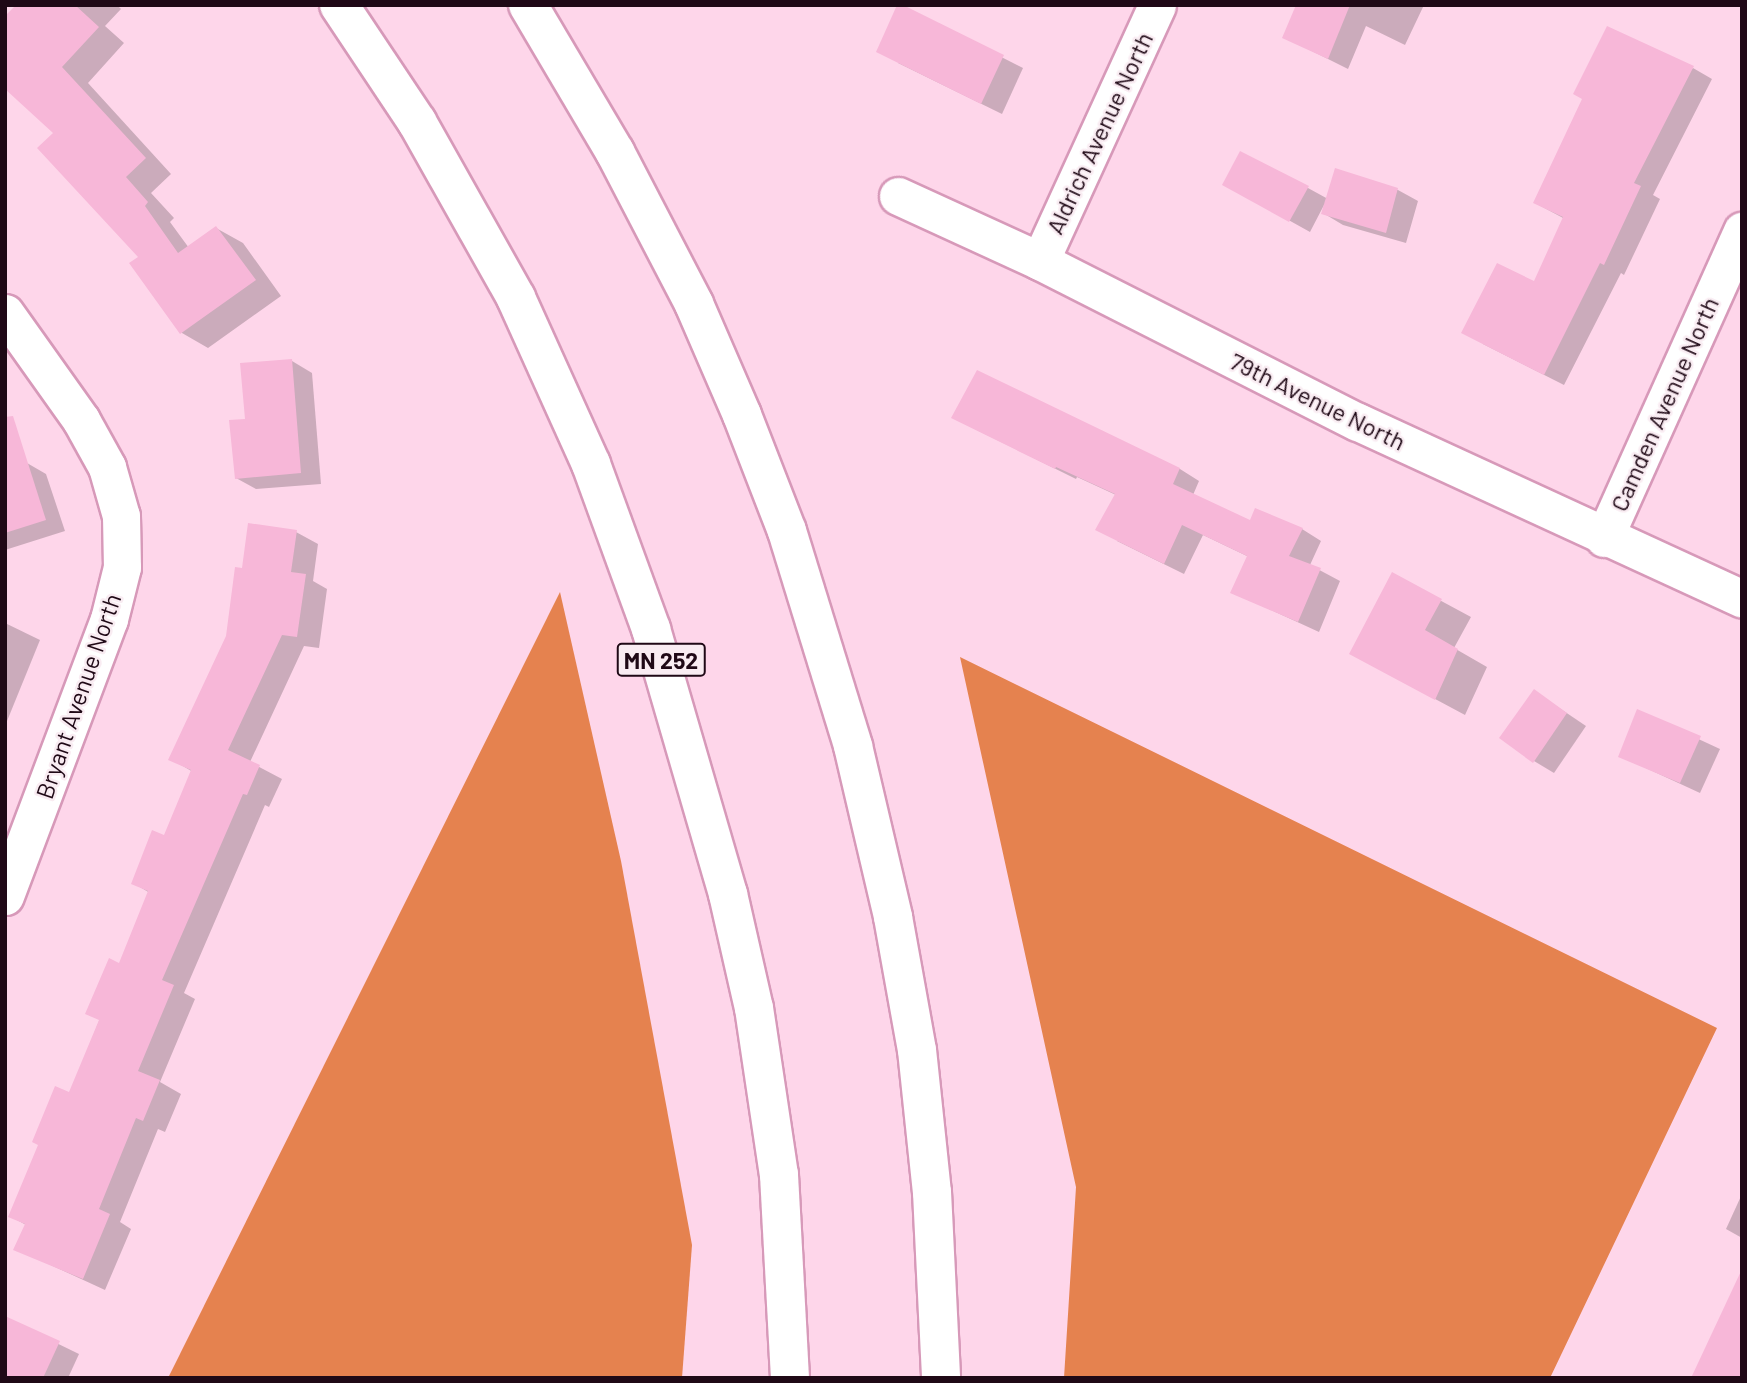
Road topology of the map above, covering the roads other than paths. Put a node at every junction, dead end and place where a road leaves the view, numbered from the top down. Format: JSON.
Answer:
{"nodes":[{"id":1,"x":340,"y":5,"type":"edge"},
{"id":2,"x":528,"y":5,"type":"edge"},
{"id":3,"x":1157,"y":5,"type":"edge"},
{"id":4,"x":898,"y":196,"type":"dead end"},
{"id":5,"x":1742,"y":232,"type":"edge"},
{"id":6,"x":1040,"y":261,"type":"junction"},
{"id":7,"x":5,"y":313,"type":"edge"},
{"id":8,"x":1604,"y":538,"type":"junction"},
{"id":9,"x":1742,"y":599,"type":"edge"},
{"id":10,"x":5,"y":896,"type":"edge"},
{"id":11,"x":790,"y":1378,"type":"edge"},
{"id":12,"x":941,"y":1378,"type":"edge"}],
"edges":[{"from":1,"to":11,"type":"highway","number":"MN 252"},
{"from":2,"to":12,"type":"highway"},
{"from":3,"to":6,"type":"street","name":"Aldrich Avenue North"},
{"from":4,"to":6,"type":"street","name":"79th Avenue North"},
{"from":5,"to":8,"type":"street","name":"Camden Avenue North"},
{"from":6,"to":8,"type":"street","name":"79th Avenue North"},
{"from":7,"to":10,"type":"street","name":"Bryant Avenue North"},
{"from":8,"to":9,"type":"street","name":"79th Avenue North"}]}
